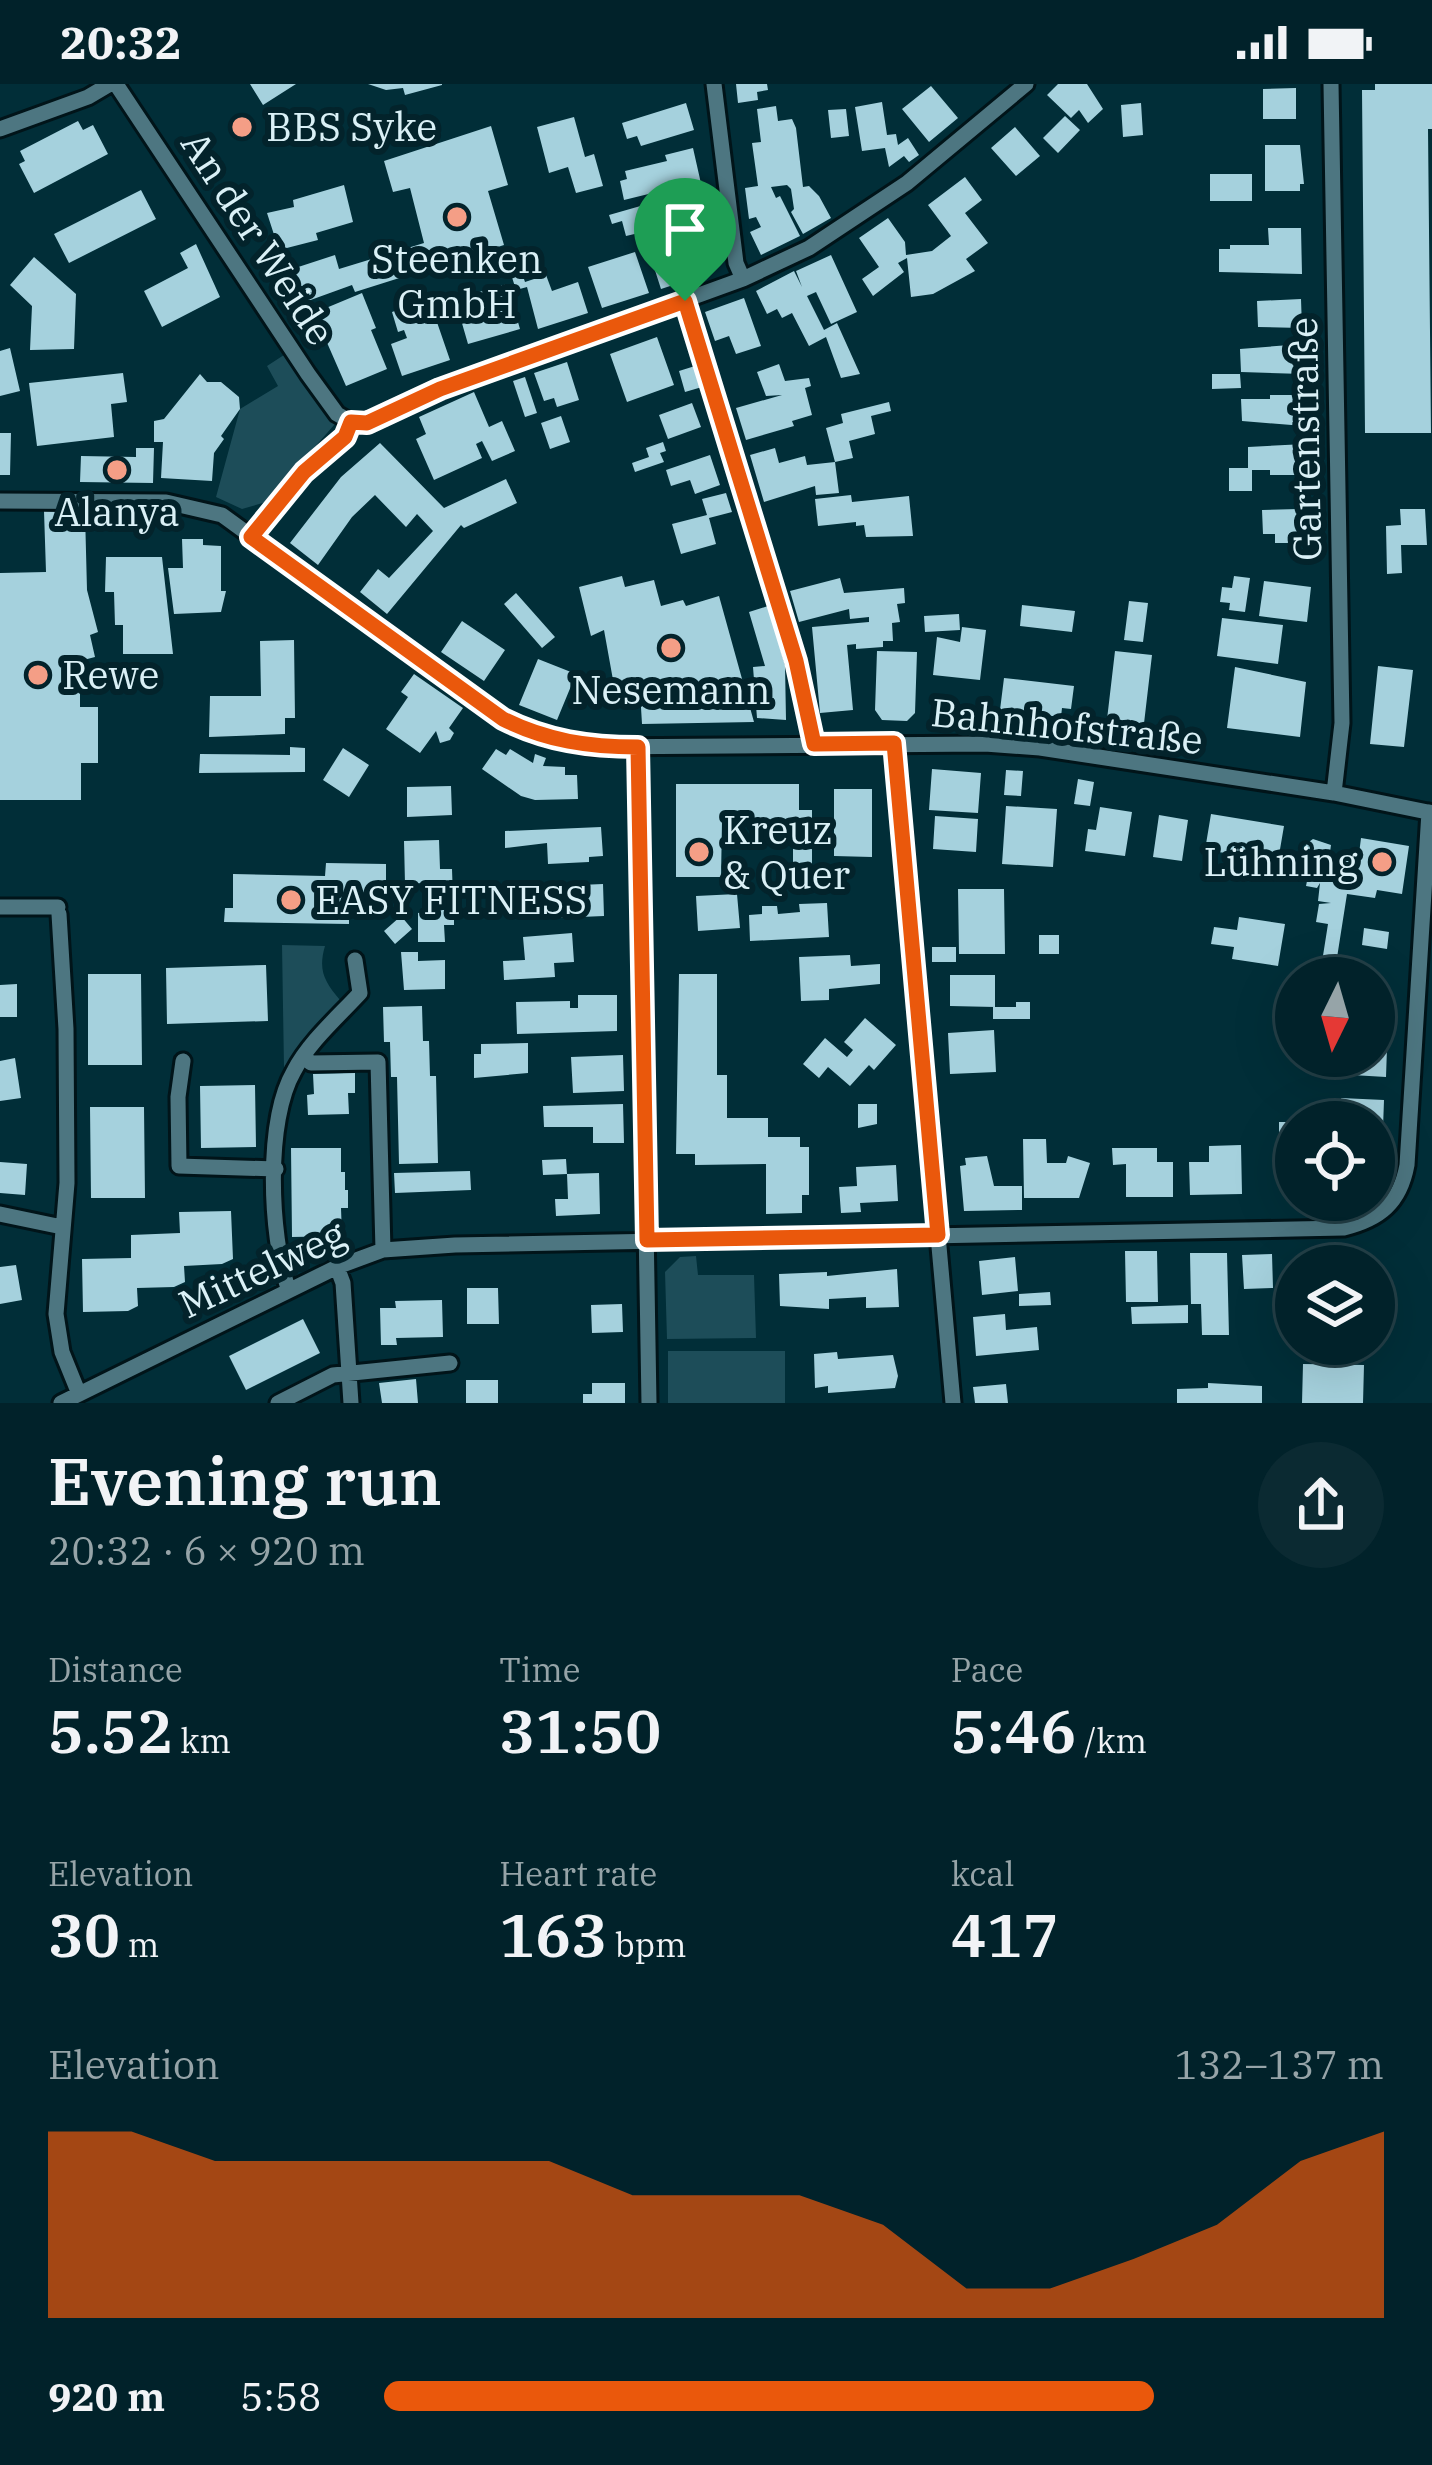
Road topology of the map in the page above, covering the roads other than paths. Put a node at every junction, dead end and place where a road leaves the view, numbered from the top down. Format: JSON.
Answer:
{"nodes":[{"id":1,"x":113,"y":84,"type":"edge"},
{"id":2,"x":714,"y":84,"type":"edge"},
{"id":3,"x":1026,"y":84,"type":"edge"},
{"id":4,"x":1331,"y":84,"type":"edge"},
{"id":5,"x":0,"y":129,"type":"edge"},
{"id":6,"x":742,"y":279,"type":"junction"},
{"id":7,"x":685,"y":301,"type":"junction"},
{"id":8,"x":351,"y":422,"type":"junction"},
{"id":9,"x":0,"y":501,"type":"edge"},
{"id":10,"x":251,"y":537,"type":"junction"},
{"id":11,"x":894,"y":743,"type":"junction"},
{"id":12,"x":814,"y":744,"type":"junction"},
{"id":13,"x":638,"y":747,"type":"junction"},
{"id":14,"x":1334,"y":793,"type":"junction"},
{"id":15,"x":1430,"y":813,"type":"edge"},
{"id":16,"x":0,"y":907,"type":"edge"},
{"id":17,"x":355,"y":960,"type":"dead end"},
{"id":18,"x":304,"y":1057,"type":"junction"},
{"id":19,"x":183,"y":1061,"type":"dead end"},
{"id":20,"x":276,"y":1169,"type":"junction"},
{"id":21,"x":0,"y":1214,"type":"edge"},
{"id":22,"x":62,"y":1226,"type":"junction"},
{"id":23,"x":938,"y":1235,"type":"junction"},
{"id":24,"x":647,"y":1240,"type":"junction"},
{"id":25,"x":383,"y":1250,"type":"junction"},
{"id":26,"x":337,"y":1267,"type":"junction"},
{"id":27,"x":288,"y":1288,"type":"junction"},
{"id":28,"x":450,"y":1363,"type":"dead end"},
{"id":29,"x":349,"y":1374,"type":"junction"},
{"id":30,"x":79,"y":1394,"type":"junction"},
{"id":31,"x":61,"y":1403,"type":"edge"},
{"id":32,"x":278,"y":1403,"type":"edge"},
{"id":33,"x":351,"y":1403,"type":"edge"},
{"id":34,"x":649,"y":1403,"type":"edge"},
{"id":35,"x":953,"y":1403,"type":"edge"}],
"edges":[{"from":1,"to":5,"type":"street"},
{"from":1,"to":8,"type":"street","name":"An der Weide"},
{"from":2,"to":6,"type":"street"},
{"from":3,"to":6,"type":"street"},
{"from":4,"to":14,"type":"street","name":"Gartenstraße"},
{"from":6,"to":7,"type":"street"},
{"from":7,"to":8,"type":"street"},
{"from":7,"to":12,"type":"street"},
{"from":8,"to":10,"type":"street"},
{"from":9,"to":10,"type":"street","name":"Bahnhofstraße"},
{"from":10,"to":13,"type":"street","name":"Bahnhofstraße"},
{"from":11,"to":12,"type":"street","name":"Bahnhofstraße"},
{"from":11,"to":14,"type":"street","name":"Bahnhofstraße"},
{"from":11,"to":23,"type":"street"},
{"from":12,"to":13,"type":"street","name":"Bahnhofstraße"},
{"from":13,"to":24,"type":"street"},
{"from":14,"to":15,"type":"street","name":"Bahnhofstraße"},
{"from":15,"to":23,"type":"street","name":"Mittelweg"},
{"from":16,"to":22,"type":"street"},
{"from":17,"to":18,"type":"street"},
{"from":18,"to":20,"type":"street"},
{"from":18,"to":25,"type":"street"},
{"from":19,"to":20,"type":"street"},
{"from":20,"to":27,"type":"street"},
{"from":21,"to":22,"type":"street"},
{"from":22,"to":30,"type":"street"},
{"from":23,"to":24,"type":"street","name":"Mittelweg"},
{"from":23,"to":35,"type":"street"},
{"from":24,"to":25,"type":"street","name":"Mittelweg"},
{"from":24,"to":34,"type":"street"},
{"from":25,"to":26,"type":"street","name":"Mittelweg"},
{"from":26,"to":27,"type":"street","name":"Mittelweg"},
{"from":26,"to":29,"type":"street"},
{"from":27,"to":30,"type":"street","name":"Mittelweg"},
{"from":28,"to":29,"type":"street"},
{"from":29,"to":32,"type":"street"},
{"from":29,"to":33,"type":"street"},
{"from":30,"to":31,"type":"street","name":"Mittelweg"}]}
